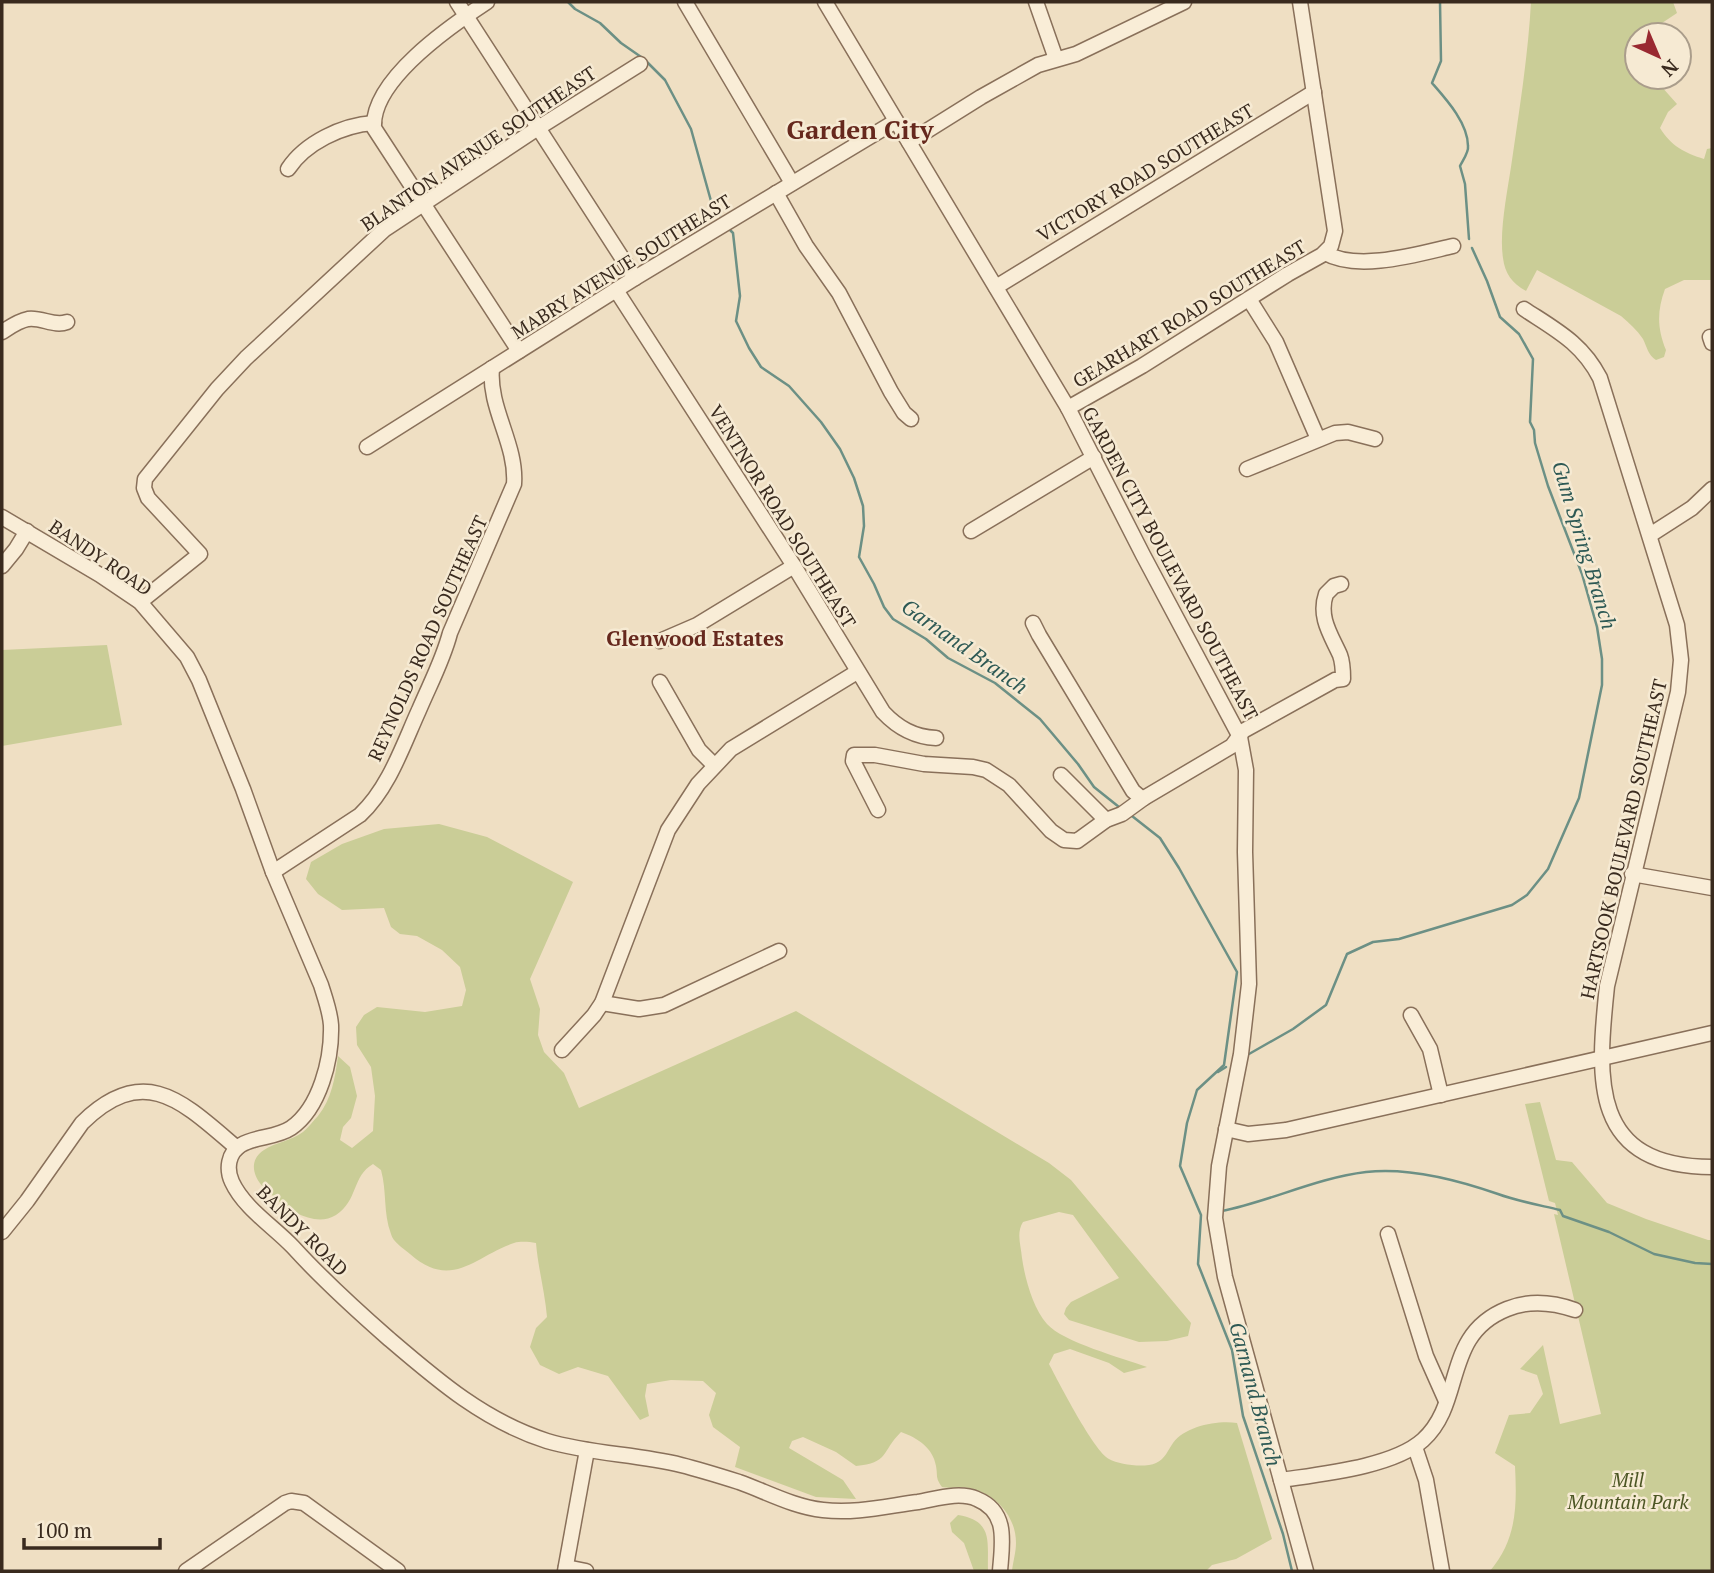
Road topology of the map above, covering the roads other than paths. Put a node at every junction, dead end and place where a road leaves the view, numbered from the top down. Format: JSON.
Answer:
{"nodes":[{"id":1,"x":457,"y":2,"type":"edge"},
{"id":2,"x":487,"y":2,"type":"edge"},
{"id":3,"x":685,"y":2,"type":"edge"},
{"id":4,"x":825,"y":2,"type":"edge"},
{"id":5,"x":1036,"y":2,"type":"edge"},
{"id":6,"x":1184,"y":2,"type":"edge"},
{"id":7,"x":1300,"y":2,"type":"edge"},
{"id":8,"x":465,"y":16,"type":"junction"},
{"id":9,"x":1056,"y":59,"type":"junction"},
{"id":10,"x":640,"y":64,"type":"dead end"},
{"id":11,"x":1314,"y":92,"type":"junction"},
{"id":12,"x":896,"y":121,"type":"junction"},
{"id":13,"x":374,"y":123,"type":"junction"},
{"id":14,"x":538,"y":128,"type":"junction"},
{"id":15,"x":909,"y":142,"type":"junction"},
{"id":16,"x":288,"y":169,"type":"dead end"},
{"id":17,"x":792,"y":184,"type":"junction"},
{"id":18,"x":776,"y":193,"type":"junction"},
{"id":19,"x":425,"y":205,"type":"junction"},
{"id":20,"x":1453,"y":246,"type":"dead end"},
{"id":21,"x":1325,"y":253,"type":"junction"},
{"id":22,"x":635,"y":278,"type":"junction"},
{"id":23,"x":996,"y":287,"type":"junction"},
{"id":24,"x":616,"y":290,"type":"junction"},
{"id":25,"x":1249,"y":299,"type":"junction"},
{"id":26,"x":1524,"y":309,"type":"dead end"},
{"id":27,"x":68,"y":322,"type":"dead end"},
{"id":28,"x":2,"y":332,"type":"edge"},
{"id":29,"x":519,"y":351,"type":"junction"},
{"id":30,"x":492,"y":368,"type":"junction"},
{"id":31,"x":1068,"y":408,"type":"junction"},
{"id":32,"x":911,"y":419,"type":"dead end"},
{"id":33,"x":1318,"y":439,"type":"junction"},
{"id":34,"x":1375,"y":439,"type":"dead end"},
{"id":35,"x":367,"y":447,"type":"dead end"},
{"id":36,"x":1094,"y":457,"type":"junction"},
{"id":37,"x":1247,"y":469,"type":"dead end"},
{"id":38,"x":1712,"y":489,"type":"edge"},
{"id":39,"x":2,"y":517,"type":"edge"},
{"id":40,"x":27,"y":531,"type":"junction"},
{"id":41,"x":971,"y":531,"type":"dead end"},
{"id":42,"x":1650,"y":536,"type":"junction"},
{"id":43,"x":2,"y":566,"type":"edge"},
{"id":44,"x":793,"y":566,"type":"junction"},
{"id":45,"x":1340,"y":584,"type":"dead end"},
{"id":46,"x":140,"y":602,"type":"junction"},
{"id":47,"x":1033,"y":622,"type":"dead end"},
{"id":48,"x":660,"y":641,"type":"dead end"},
{"id":49,"x":857,"y":672,"type":"junction"},
{"id":50,"x":660,"y":682,"type":"dead end"},
{"id":51,"x":1240,"y":737,"type":"junction"},
{"id":52,"x":936,"y":738,"type":"dead end"},
{"id":53,"x":714,"y":765,"type":"junction"},
{"id":54,"x":1061,"y":775,"type":"dead end"},
{"id":55,"x":1144,"y":798,"type":"junction"},
{"id":56,"x":878,"y":810,"type":"dead end"},
{"id":57,"x":1106,"y":820,"type":"junction"},
{"id":58,"x":273,"y":872,"type":"junction"},
{"id":59,"x":1632,"y":874,"type":"junction"},
{"id":60,"x":1712,"y":888,"type":"edge"},
{"id":61,"x":779,"y":951,"type":"dead end"},
{"id":62,"x":602,"y":1003,"type":"junction"},
{"id":63,"x":1411,"y":1014,"type":"dead end"},
{"id":64,"x":1712,"y":1033,"type":"edge"},
{"id":65,"x":562,"y":1050,"type":"dead end"},
{"id":66,"x":1602,"y":1058,"type":"junction"},
{"id":67,"x":1441,"y":1095,"type":"junction"},
{"id":68,"x":1226,"y":1129,"type":"junction"},
{"id":69,"x":237,"y":1148,"type":"junction"},
{"id":70,"x":1712,"y":1167,"type":"edge"},
{"id":71,"x":2,"y":1231,"type":"edge"},
{"id":72,"x":1388,"y":1234,"type":"dead end"},
{"id":73,"x":1575,"y":1310,"type":"dead end"},
{"id":74,"x":1446,"y":1401,"type":"junction"},
{"id":75,"x":1415,"y":1447,"type":"junction"},
{"id":76,"x":587,"y":1450,"type":"junction"},
{"id":77,"x":1281,"y":1480,"type":"junction"},
{"id":78,"x":565,"y":1569,"type":"edge"},
{"id":79,"x":186,"y":1571,"type":"edge"},
{"id":80,"x":398,"y":1571,"type":"edge"},
{"id":81,"x":586,"y":1571,"type":"edge"},
{"id":82,"x":1000,"y":1571,"type":"edge"},
{"id":83,"x":1306,"y":1571,"type":"edge"},
{"id":84,"x":1441,"y":1571,"type":"edge"}],
"edges":[{"from":1,"to":8,"type":"street"},
{"from":2,"to":8,"type":"street"},
{"from":3,"to":17,"type":"street"},
{"from":4,"to":12,"type":"street","name":"GARDEN CITY BOULEVARD SOUTHEAST"},
{"from":5,"to":9,"type":"street"},
{"from":6,"to":9,"type":"street"},
{"from":7,"to":11,"type":"street"},
{"from":8,"to":13,"type":"street"},
{"from":8,"to":14,"type":"street"},
{"from":9,"to":15,"type":"street"},
{"from":10,"to":14,"type":"street","name":"BLANTON AVENUE SOUTHEAST"},
{"from":11,"to":21,"type":"street"},
{"from":11,"to":23,"type":"street","name":"VICTORY ROAD SOUTHEAST"},
{"from":12,"to":15,"type":"street","name":"GARDEN CITY BOULEVARD SOUTHEAST"},
{"from":12,"to":17,"type":"street","name":"MABRY AVENUE SOUTHEAST"},
{"from":13,"to":16,"type":"street"},
{"from":13,"to":19,"type":"street"},
{"from":14,"to":19,"type":"street","name":"BLANTON AVENUE SOUTHEAST"},
{"from":14,"to":22,"type":"street"},
{"from":15,"to":23,"type":"street","name":"GARDEN CITY BOULEVARD SOUTHEAST"},
{"from":17,"to":18,"type":"street","name":"MABRY AVENUE SOUTHEAST"},
{"from":18,"to":22,"type":"street","name":"MABRY AVENUE SOUTHEAST"},
{"from":18,"to":32,"type":"street"},
{"from":19,"to":29,"type":"street"},
{"from":19,"to":46,"type":"street","name":"BLANTON AVENUE SOUTHEAST"},
{"from":20,"to":21,"type":"street","name":"GEARHART ROAD SOUTHEAST"},
{"from":21,"to":25,"type":"street","name":"GEARHART ROAD SOUTHEAST"},
{"from":22,"to":24,"type":"street","name":"MABRY AVENUE SOUTHEAST"},
{"from":23,"to":31,"type":"street","name":"GARDEN CITY BOULEVARD SOUTHEAST"},
{"from":24,"to":29,"type":"street","name":"MABRY AVENUE SOUTHEAST"},
{"from":24,"to":44,"type":"street","name":"VENTNOR ROAD SOUTHEAST"},
{"from":25,"to":31,"type":"street","name":"GEARHART ROAD SOUTHEAST"},
{"from":25,"to":33,"type":"street"},
{"from":26,"to":42,"type":"street","name":"HARTSOOK BOULEVARD SOUTHEAST"},
{"from":27,"to":28,"type":"street"},
{"from":29,"to":30,"type":"street","name":"MABRY AVENUE SOUTHEAST"},
{"from":30,"to":35,"type":"street","name":"MABRY AVENUE SOUTHEAST"},
{"from":30,"to":58,"type":"street","name":"REYNOLDS ROAD SOUTHEAST"},
{"from":31,"to":36,"type":"street","name":"GARDEN CITY BOULEVARD SOUTHEAST"},
{"from":33,"to":34,"type":"street"},
{"from":33,"to":37,"type":"street"},
{"from":36,"to":41,"type":"street"},
{"from":36,"to":51,"type":"street","name":"GARDEN CITY BOULEVARD SOUTHEAST"},
{"from":38,"to":42,"type":"street"},
{"from":39,"to":40,"type":"street","name":"BANDY ROAD"},
{"from":40,"to":43,"type":"street"},
{"from":40,"to":46,"type":"street","name":"BANDY ROAD"},
{"from":42,"to":59,"type":"street","name":"HARTSOOK BOULEVARD SOUTHEAST"},
{"from":44,"to":48,"type":"street"},
{"from":44,"to":49,"type":"street","name":"VENTNOR ROAD SOUTHEAST"},
{"from":45,"to":51,"type":"street"},
{"from":46,"to":58,"type":"street","name":"BANDY ROAD"},
{"from":47,"to":55,"type":"street"},
{"from":49,"to":52,"type":"street","name":"VENTNOR ROAD SOUTHEAST"},
{"from":49,"to":53,"type":"street"},
{"from":50,"to":53,"type":"street"},
{"from":51,"to":55,"type":"street"},
{"from":51,"to":68,"type":"street","name":"GARDEN CITY BOULEVARD SOUTHEAST"},
{"from":53,"to":62,"type":"street"},
{"from":54,"to":57,"type":"street"},
{"from":55,"to":57,"type":"street"},
{"from":56,"to":57,"type":"street"},
{"from":58,"to":69,"type":"street","name":"BANDY ROAD"},
{"from":59,"to":60,"type":"street"},
{"from":59,"to":66,"type":"street","name":"HARTSOOK BOULEVARD SOUTHEAST"},
{"from":61,"to":62,"type":"street"},
{"from":62,"to":65,"type":"street"},
{"from":63,"to":67,"type":"street"},
{"from":64,"to":66,"type":"street"},
{"from":66,"to":67,"type":"street"},
{"from":66,"to":70,"type":"street","name":"HARTSOOK BOULEVARD SOUTHEAST"},
{"from":67,"to":68,"type":"street"},
{"from":68,"to":77,"type":"street","name":"GARDEN CITY BOULEVARD SOUTHEAST"},
{"from":69,"to":71,"type":"street"},
{"from":69,"to":76,"type":"street","name":"BANDY ROAD"},
{"from":72,"to":74,"type":"street"},
{"from":73,"to":74,"type":"street"},
{"from":74,"to":75,"type":"street"},
{"from":75,"to":77,"type":"street"},
{"from":75,"to":84,"type":"street"},
{"from":76,"to":78,"type":"street"},
{"from":76,"to":82,"type":"street","name":"BANDY ROAD"},
{"from":77,"to":83,"type":"street","name":"GARDEN CITY BOULEVARD SOUTHEAST"},
{"from":78,"to":81,"type":"street"},
{"from":79,"to":80,"type":"street"}]}
